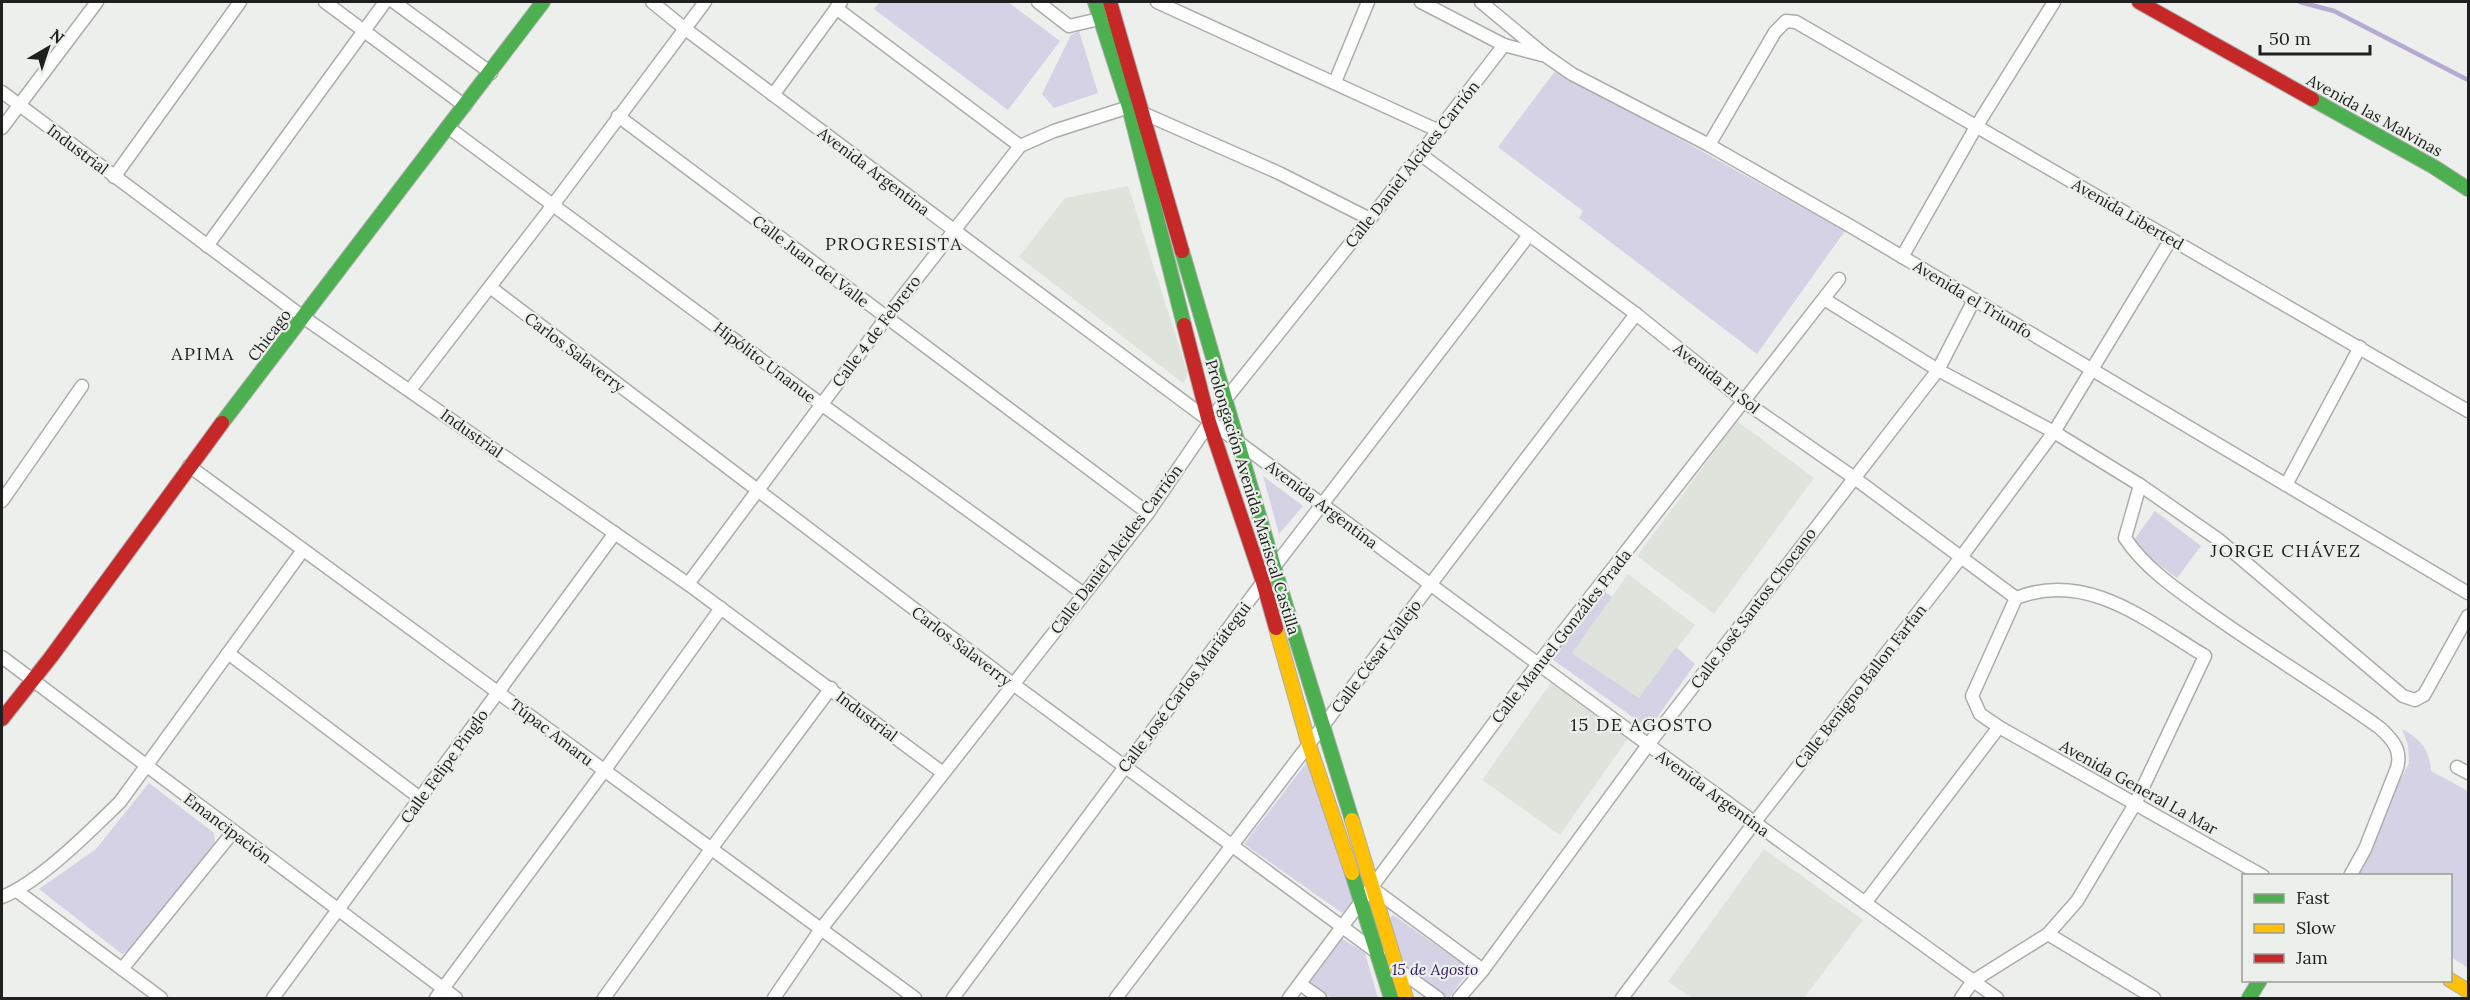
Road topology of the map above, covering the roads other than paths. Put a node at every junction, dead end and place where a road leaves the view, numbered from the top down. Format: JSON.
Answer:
{"nodes":[{"id":1,"x":98,"y":2,"type":"edge"},
{"id":2,"x":240,"y":2,"type":"edge"},
{"id":3,"x":325,"y":2,"type":"edge"},
{"id":4,"x":385,"y":2,"type":"edge"},
{"id":5,"x":394,"y":2,"type":"edge"},
{"id":6,"x":543,"y":2,"type":"edge"},
{"id":7,"x":652,"y":2,"type":"edge"},
{"id":8,"x":705,"y":2,"type":"edge"},
{"id":9,"x":1038,"y":2,"type":"edge"},
{"id":10,"x":1095,"y":2,"type":"edge"},
{"id":11,"x":1157,"y":2,"type":"edge"},
{"id":12,"x":1368,"y":2,"type":"edge"},
{"id":13,"x":1420,"y":2,"type":"edge"},
{"id":14,"x":1481,"y":2,"type":"edge"},
{"id":15,"x":2054,"y":2,"type":"edge"},
{"id":16,"x":2139,"y":2,"type":"edge"},
{"id":17,"x":838,"y":5,"type":"edge"},
{"id":18,"x":1109,"y":12,"type":"edge"},
{"id":19,"x":684,"y":28,"type":"junction"},
{"id":20,"x":364,"y":31,"type":"junction"},
{"id":21,"x":1504,"y":45,"type":"junction"},
{"id":22,"x":1546,"y":56,"type":"junction"},
{"id":23,"x":491,"y":73,"type":"junction"},
{"id":24,"x":1335,"y":82,"type":"junction"},
{"id":25,"x":2,"y":92,"type":"edge"},
{"id":26,"x":773,"y":95,"type":"junction"},
{"id":27,"x":19,"y":105,"type":"junction"},
{"id":28,"x":465,"y":106,"type":"junction"},
{"id":29,"x":1129,"y":107,"type":"junction"},
{"id":30,"x":1143,"y":113,"type":"junction"},
{"id":31,"x":618,"y":116,"type":"junction"},
{"id":32,"x":1976,"y":127,"type":"junction"},
{"id":33,"x":2,"y":128,"type":"edge"},
{"id":34,"x":449,"y":128,"type":"junction"},
{"id":35,"x":1437,"y":129,"type":"junction"},
{"id":36,"x":1709,"y":145,"type":"junction"},
{"id":37,"x":1020,"y":146,"type":"junction"},
{"id":38,"x":1420,"y":154,"type":"junction"},
{"id":39,"x":114,"y":177,"type":"junction"},
{"id":40,"x":2469,"y":189,"type":"edge"},
{"id":41,"x":553,"y":205,"type":"junction"},
{"id":42,"x":1370,"y":219,"type":"junction"},
{"id":43,"x":953,"y":230,"type":"junction"},
{"id":44,"x":1529,"y":235,"type":"junction"},
{"id":45,"x":2171,"y":239,"type":"junction"},
{"id":46,"x":207,"y":246,"type":"junction"},
{"id":47,"x":1902,"y":257,"type":"junction"},
{"id":48,"x":1839,"y":279,"type":"dead end"},
{"id":49,"x":490,"y":287,"type":"junction"},
{"id":50,"x":1824,"y":299,"type":"junction"},
{"id":51,"x":1974,"y":300,"type":"junction"},
{"id":52,"x":1636,"y":314,"type":"junction"},
{"id":53,"x":303,"y":317,"type":"junction"},
{"id":54,"x":886,"y":318,"type":"junction"},
{"id":55,"x":2360,"y":348,"type":"junction"},
{"id":56,"x":1938,"y":370,"type":"junction"},
{"id":57,"x":2093,"y":371,"type":"junction"},
{"id":58,"x":82,"y":386,"type":"dead end"},
{"id":59,"x":410,"y":390,"type":"junction"},
{"id":60,"x":1225,"y":400,"type":"junction"},
{"id":61,"x":1744,"y":402,"type":"junction"},
{"id":62,"x":821,"y":404,"type":"junction"},
{"id":63,"x":2469,"y":411,"type":"edge"},
{"id":64,"x":1209,"y":422,"type":"junction"},
{"id":65,"x":2054,"y":432,"type":"junction"},
{"id":66,"x":1237,"y":441,"type":"junction"},
{"id":67,"x":189,"y":466,"type":"junction"},
{"id":68,"x":1853,"y":477,"type":"junction"},
{"id":69,"x":2140,"y":485,"type":"junction"},
{"id":70,"x":2286,"y":485,"type":"junction"},
{"id":71,"x":757,"y":491,"type":"junction"},
{"id":72,"x":2,"y":501,"type":"edge"},
{"id":73,"x":1322,"y":504,"type":"junction"},
{"id":74,"x":1148,"y":513,"type":"junction"},
{"id":75,"x":615,"y":533,"type":"junction"},
{"id":76,"x":303,"y":550,"type":"junction"},
{"id":77,"x":1962,"y":556,"type":"junction"},
{"id":78,"x":1274,"y":567,"type":"junction"},
{"id":79,"x":1263,"y":582,"type":"junction"},
{"id":80,"x":688,"y":584,"type":"junction"},
{"id":81,"x":1430,"y":584,"type":"junction"},
{"id":82,"x":2469,"y":593,"type":"edge"},
{"id":83,"x":1083,"y":594,"type":"junction"},
{"id":84,"x":2016,"y":598,"type":"junction"},
{"id":85,"x":721,"y":608,"type":"junction"},
{"id":86,"x":2469,"y":616,"type":"edge"},
{"id":87,"x":228,"y":653,"type":"junction"},
{"id":88,"x":2,"y":657,"type":"edge"},
{"id":89,"x":1538,"y":664,"type":"junction"},
{"id":90,"x":35,"y":680,"type":"junction"},
{"id":91,"x":1013,"y":684,"type":"junction"},
{"id":92,"x":831,"y":688,"type":"junction"},
{"id":93,"x":498,"y":692,"type":"junction"},
{"id":94,"x":2,"y":719,"type":"edge"},
{"id":95,"x":1323,"y":725,"type":"junction"},
{"id":96,"x":1999,"y":727,"type":"junction"},
{"id":97,"x":1309,"y":745,"type":"junction"},
{"id":98,"x":1648,"y":745,"type":"junction"},
{"id":99,"x":146,"y":766,"type":"junction"},
{"id":100,"x":1125,"y":766,"type":"junction"},
{"id":101,"x":2457,"y":767,"type":"dead end"},
{"id":102,"x":604,"y":771,"type":"junction"},
{"id":103,"x":943,"y":773,"type":"junction"},
{"id":104,"x":2469,"y":773,"type":"edge"},
{"id":105,"x":420,"y":798,"type":"junction"},
{"id":106,"x":2135,"y":804,"type":"junction"},
{"id":107,"x":1754,"y":824,"type":"junction"},
{"id":108,"x":233,"y":832,"type":"junction"},
{"id":109,"x":1233,"y":847,"type":"junction"},
{"id":110,"x":711,"y":849,"type":"junction"},
{"id":111,"x":2259,"y":874,"type":"edge"},
{"id":112,"x":2351,"y":874,"type":"edge"},
{"id":113,"x":1372,"y":888,"type":"junction"},
{"id":114,"x":17,"y":891,"type":"junction"},
{"id":115,"x":2,"y":897,"type":"edge"},
{"id":116,"x":1362,"y":902,"type":"junction"},
{"id":117,"x":1865,"y":903,"type":"junction"},
{"id":118,"x":338,"y":910,"type":"junction"},
{"id":119,"x":1343,"y":926,"type":"junction"},
{"id":120,"x":821,"y":929,"type":"junction"},
{"id":121,"x":2048,"y":934,"type":"junction"},
{"id":122,"x":1378,"y":954,"type":"junction"},
{"id":123,"x":1396,"y":968,"type":"junction"},
{"id":124,"x":122,"y":969,"type":"junction"},
{"id":125,"x":1483,"y":970,"type":"junction"},
{"id":126,"x":1973,"y":981,"type":"junction"},
{"id":127,"x":2259,"y":982,"type":"edge"},
{"id":128,"x":2452,"y":982,"type":"edge"},
{"id":129,"x":1300,"y":984,"type":"junction"},
{"id":130,"x":2469,"y":991,"type":"edge"},
{"id":131,"x":440,"y":994,"type":"edge"},
{"id":132,"x":161,"y":999,"type":"edge"},
{"id":133,"x":273,"y":999,"type":"edge"},
{"id":134,"x":456,"y":999,"type":"edge"},
{"id":135,"x":604,"y":999,"type":"edge"},
{"id":136,"x":774,"y":999,"type":"edge"},
{"id":137,"x":915,"y":999,"type":"edge"},
{"id":138,"x":953,"y":999,"type":"edge"},
{"id":139,"x":1116,"y":999,"type":"edge"},
{"id":140,"x":1289,"y":999,"type":"edge"},
{"id":141,"x":1320,"y":999,"type":"edge"},
{"id":142,"x":1391,"y":999,"type":"edge"},
{"id":143,"x":1406,"y":999,"type":"edge"},
{"id":144,"x":1438,"y":999,"type":"edge"},
{"id":145,"x":1459,"y":999,"type":"edge"},
{"id":146,"x":1622,"y":999,"type":"edge"},
{"id":147,"x":1961,"y":999,"type":"edge"},
{"id":148,"x":1997,"y":999,"type":"edge"},
{"id":149,"x":2154,"y":999,"type":"edge"},
{"id":150,"x":2249,"y":999,"type":"edge"}],
"edges":[{"from":1,"to":27,"type":"street"},
{"from":2,"to":39,"type":"street"},
{"from":3,"to":20,"type":"street"},
{"from":4,"to":20,"type":"street"},
{"from":5,"to":23,"type":"street"},
{"from":6,"to":23,"type":"main road","name":"Chicago"},
{"from":7,"to":19,"type":"street","name":"Avenida Argentina"},
{"from":8,"to":19,"type":"street"},
{"from":9,"to":18,"type":"street"},
{"from":10,"to":18,"type":"main road","name":"Prolongación Avenida Mariscal Castilla"},
{"from":11,"to":24,"type":"street"},
{"from":12,"to":24,"type":"street"},
{"from":13,"to":21,"type":"street"},
{"from":14,"to":22,"type":"street","name":"Avenida el Triunfo"},
{"from":15,"to":32,"type":"street"},
{"from":16,"to":40,"type":"main road","name":"Avenida las Malvinas"},
{"from":17,"to":26,"type":"street"},
{"from":17,"to":37,"type":"street"},
{"from":18,"to":29,"type":"main road","name":"Prolongación Avenida Mariscal Castilla"},
{"from":18,"to":30,"type":"main road","name":"Prolongación Avenida Mariscal Castilla"},
{"from":19,"to":26,"type":"street","name":"Avenida Argentina"},
{"from":19,"to":31,"type":"street"},
{"from":20,"to":28,"type":"street"},
{"from":20,"to":46,"type":"street"},
{"from":21,"to":22,"type":"street"},
{"from":21,"to":35,"type":"street","name":"Calle Daniel Alcides Carrión"},
{"from":22,"to":36,"type":"street","name":"Avenida el Triunfo"},
{"from":23,"to":28,"type":"main road","name":"Chicago"},
{"from":24,"to":35,"type":"street"},
{"from":25,"to":27,"type":"street","name":"Industrial"},
{"from":26,"to":43,"type":"street","name":"Avenida Argentina"},
{"from":27,"to":33,"type":"street"},
{"from":27,"to":39,"type":"street","name":"Industrial"},
{"from":28,"to":34,"type":"main road","name":"Chicago"},
{"from":29,"to":30,"type":"street"},
{"from":29,"to":37,"type":"street","name":"Calle 4 de Febrero"},
{"from":29,"to":64,"type":"main road","name":"Prolongación Avenida Mariscal Castilla"},
{"from":30,"to":42,"type":"street"},
{"from":30,"to":60,"type":"main road","name":"Prolongación Avenida Mariscal Castilla"},
{"from":31,"to":41,"type":"street"},
{"from":31,"to":54,"type":"street","name":"Calle Juan del Valle"},
{"from":32,"to":36,"type":"street","name":"Avenida Liberted"},
{"from":32,"to":45,"type":"street","name":"Avenida Liberted"},
{"from":32,"to":47,"type":"street"},
{"from":34,"to":41,"type":"street","name":"Hipólito Unanue"},
{"from":34,"to":53,"type":"main road","name":"Chicago"},
{"from":35,"to":38,"type":"street","name":"Calle Daniel Alcides Carrión"},
{"from":36,"to":47,"type":"street","name":"Avenida el Triunfo"},
{"from":37,"to":43,"type":"street","name":"Calle 4 de Febrero"},
{"from":38,"to":42,"type":"street","name":"Calle Daniel Alcides Carrión"},
{"from":38,"to":44,"type":"street","name":"Avenida El Sol"},
{"from":39,"to":46,"type":"street","name":"Industrial"},
{"from":41,"to":49,"type":"street"},
{"from":41,"to":62,"type":"street","name":"Hipólito Unanue"},
{"from":42,"to":60,"type":"street","name":"Calle Daniel Alcides Carrión"},
{"from":43,"to":54,"type":"street","name":"Calle 4 de Febrero"},
{"from":43,"to":64,"type":"street","name":"Avenida Argentina"},
{"from":44,"to":52,"type":"street","name":"Avenida El Sol"},
{"from":44,"to":73,"type":"street","name":"Calle José Carlos Mariátegui"},
{"from":45,"to":55,"type":"street","name":"Avenida Liberted"},
{"from":45,"to":57,"type":"street","name":"Calle Benigno Ballon Farfan"},
{"from":46,"to":53,"type":"street","name":"Industrial"},
{"from":47,"to":51,"type":"street","name":"Avenida el Triunfo"},
{"from":48,"to":50,"type":"street","name":"Calle Manuel Gonzáles Prada"},
{"from":49,"to":59,"type":"street"},
{"from":49,"to":71,"type":"street","name":"Carlos Salaverry"},
{"from":50,"to":56,"type":"street"},
{"from":50,"to":61,"type":"street","name":"Calle Manuel Gonzáles Prada"},
{"from":51,"to":56,"type":"street","name":"Calle José Santos Chocano"},
{"from":51,"to":57,"type":"street","name":"Avenida el Triunfo"},
{"from":52,"to":61,"type":"street","name":"Avenida El Sol"},
{"from":52,"to":81,"type":"street","name":"Calle César Vallejo"},
{"from":53,"to":59,"type":"street","name":"Industrial"},
{"from":53,"to":67,"type":"main road","name":"Chicago"},
{"from":54,"to":62,"type":"street","name":"Calle 4 de Febrero"},
{"from":54,"to":74,"type":"street","name":"Calle Juan del Valle"},
{"from":55,"to":63,"type":"street","name":"Avenida Liberted"},
{"from":55,"to":70,"type":"street"},
{"from":56,"to":65,"type":"street"},
{"from":56,"to":68,"type":"street","name":"Calle José Santos Chocano"},
{"from":57,"to":65,"type":"street","name":"Calle Benigno Ballon Farfan"},
{"from":57,"to":70,"type":"street","name":"Avenida el Triunfo"},
{"from":58,"to":72,"type":"street"},
{"from":59,"to":75,"type":"street","name":"Industrial"},
{"from":60,"to":64,"type":"street","name":"Calle Daniel Alcides Carrión"},
{"from":60,"to":66,"type":"main road","name":"Prolongación Avenida Mariscal Castilla"},
{"from":61,"to":68,"type":"street","name":"Avenida El Sol"},
{"from":61,"to":89,"type":"street","name":"Calle Manuel Gonzáles Prada"},
{"from":62,"to":71,"type":"street","name":"Calle 4 de Febrero"},
{"from":62,"to":83,"type":"street","name":"Hipólito Unanue"},
{"from":64,"to":66,"type":"street","name":"Avenida Argentina"},
{"from":64,"to":74,"type":"street","name":"Calle Daniel Alcides Carrión"},
{"from":64,"to":79,"type":"main road","name":"Prolongación Avenida Mariscal Castilla"},
{"from":65,"to":69,"type":"street"},
{"from":65,"to":77,"type":"street","name":"Calle Benigno Ballon Farfan"},
{"from":66,"to":73,"type":"street","name":"Avenida Argentina"},
{"from":66,"to":78,"type":"main road","name":"Prolongación Avenida Mariscal Castilla"},
{"from":67,"to":76,"type":"street","name":"Túpac Amaru"},
{"from":67,"to":90,"type":"main road","name":"Chicago"},
{"from":68,"to":77,"type":"street","name":"Avenida El Sol"},
{"from":68,"to":98,"type":"street","name":"Calle José Santos Chocano"},
{"from":69,"to":86,"type":"street"},
{"from":69,"to":112,"type":"street"},
{"from":70,"to":82,"type":"street","name":"Avenida el Triunfo"},
{"from":71,"to":80,"type":"street","name":"Calle 4 de Febrero"},
{"from":71,"to":91,"type":"street","name":"Carlos Salaverry"},
{"from":73,"to":78,"type":"street","name":"Calle José Carlos Mariátegui"},
{"from":73,"to":81,"type":"street","name":"Avenida Argentina"},
{"from":74,"to":83,"type":"street","name":"Calle Daniel Alcides Carrión"},
{"from":75,"to":80,"type":"street","name":"Industrial"},
{"from":75,"to":93,"type":"street","name":"Calle Felipe Pinglo"},
{"from":76,"to":87,"type":"street"},
{"from":76,"to":93,"type":"street","name":"Túpac Amaru"},
{"from":77,"to":84,"type":"street","name":"Avenida El Sol"},
{"from":77,"to":107,"type":"street","name":"Calle Benigno Ballon Farfan"},
{"from":78,"to":79,"type":"street","name":"Calle José Carlos Mariátegui"},
{"from":78,"to":95,"type":"main road","name":"Prolongación Avenida Mariscal Castilla"},
{"from":79,"to":97,"type":"main road","name":"Prolongación Avenida Mariscal Castilla"},
{"from":79,"to":100,"type":"street","name":"Calle José Carlos Mariátegui"},
{"from":80,"to":85,"type":"street","name":"Industrial"},
{"from":81,"to":89,"type":"street","name":"Avenida Argentina"},
{"from":81,"to":95,"type":"street","name":"Calle César Vallejo"},
{"from":83,"to":91,"type":"street","name":"Calle Daniel Alcides Carrión"},
{"from":84,"to":96,"type":"street","name":"Avenida General La Mar"},
{"from":84,"to":106,"type":"street"},
{"from":85,"to":92,"type":"street","name":"Industrial"},
{"from":85,"to":102,"type":"street"},
{"from":87,"to":99,"type":"street"},
{"from":87,"to":105,"type":"street"},
{"from":88,"to":90,"type":"street","name":"Emancipación"},
{"from":89,"to":98,"type":"street","name":"Avenida Argentina"},
{"from":89,"to":113,"type":"street","name":"Calle Manuel Gonzáles Prada"},
{"from":90,"to":94,"type":"main road","name":"Chicago"},
{"from":90,"to":99,"type":"street","name":"Emancipación"},
{"from":91,"to":100,"type":"street","name":"Carlos Salaverry"},
{"from":91,"to":103,"type":"street","name":"Calle Daniel Alcides Carrión"},
{"from":92,"to":103,"type":"street","name":"Industrial"},
{"from":92,"to":110,"type":"street"},
{"from":93,"to":102,"type":"street","name":"Túpac Amaru"},
{"from":93,"to":105,"type":"street","name":"Calle Felipe Pinglo"},
{"from":95,"to":97,"type":"street","name":"Calle César Vallejo"},
{"from":95,"to":113,"type":"main road","name":"Prolongación Avenida Mariscal Castilla"},
{"from":96,"to":106,"type":"street","name":"Avenida General La Mar"},
{"from":96,"to":117,"type":"street"},
{"from":97,"to":109,"type":"street","name":"Calle César Vallejo"},
{"from":97,"to":116,"type":"main road","name":"Prolongación Avenida Mariscal Castilla"},
{"from":98,"to":107,"type":"street","name":"Avenida Argentina"},
{"from":98,"to":125,"type":"street","name":"Calle José Santos Chocano"},
{"from":99,"to":108,"type":"street","name":"Emancipación"},
{"from":99,"to":114,"type":"street"},
{"from":100,"to":109,"type":"street","name":"Carlos Salaverry"},
{"from":100,"to":138,"type":"street","name":"Calle José Carlos Mariátegui"},
{"from":101,"to":104,"type":"street"},
{"from":102,"to":110,"type":"street","name":"Túpac Amaru"},
{"from":102,"to":131,"type":"street"},
{"from":103,"to":120,"type":"street","name":"Calle Daniel Alcides Carrión"},
{"from":105,"to":118,"type":"street","name":"Calle Felipe Pinglo"},
{"from":106,"to":111,"type":"street","name":"Avenida General La Mar"},
{"from":106,"to":121,"type":"street"},
{"from":107,"to":117,"type":"street","name":"Avenida Argentina"},
{"from":107,"to":146,"type":"street","name":"Calle Benigno Ballon Farfan"},
{"from":108,"to":118,"type":"street","name":"Emancipación"},
{"from":108,"to":124,"type":"street"},
{"from":109,"to":119,"type":"street","name":"Carlos Salaverry"},
{"from":109,"to":139,"type":"street","name":"Calle César Vallejo"},
{"from":110,"to":120,"type":"street","name":"Túpac Amaru"},
{"from":110,"to":135,"type":"street"},
{"from":113,"to":116,"type":"street","name":"Calle Manuel Gonzáles Prada"},
{"from":113,"to":123,"type":"main road","name":"Prolongación Avenida Mariscal Castilla"},
{"from":113,"to":125,"type":"street"},
{"from":114,"to":115,"type":"street"},
{"from":114,"to":124,"type":"street"},
{"from":116,"to":119,"type":"street","name":"Calle Manuel Gonzáles Prada"},
{"from":116,"to":122,"type":"main road","name":"Prolongación Avenida Mariscal Castilla"},
{"from":117,"to":126,"type":"street","name":"Avenida Argentina"},
{"from":118,"to":131,"type":"street","name":"Emancipación"},
{"from":118,"to":133,"type":"street","name":"Calle Felipe Pinglo"},
{"from":119,"to":122,"type":"street","name":"Carlos Salaverry"},
{"from":119,"to":129,"type":"street","name":"Calle Manuel Gonzáles Prada"},
{"from":120,"to":136,"type":"street","name":"Calle Daniel Alcides Carrión"},
{"from":120,"to":137,"type":"street","name":"Túpac Amaru"},
{"from":121,"to":126,"type":"street"},
{"from":121,"to":149,"type":"street"},
{"from":122,"to":123,"type":"street","name":"Carlos Salaverry"},
{"from":122,"to":142,"type":"main road","name":"Prolongación Avenida Mariscal Castilla"},
{"from":123,"to":143,"type":"main road","name":"Prolongación Avenida Mariscal Castilla"},
{"from":123,"to":144,"type":"street","name":"Carlos Salaverry"},
{"from":124,"to":132,"type":"street"},
{"from":125,"to":145,"type":"street","name":"Calle José Santos Chocano"},
{"from":126,"to":147,"type":"street"},
{"from":126,"to":148,"type":"street","name":"Avenida Argentina"},
{"from":127,"to":150,"type":"main road"},
{"from":128,"to":130,"type":"main road"},
{"from":129,"to":140,"type":"street","name":"Calle Manuel Gonzáles Prada"},
{"from":129,"to":141,"type":"street"},
{"from":131,"to":134,"type":"street","name":"Emancipación"}]}
